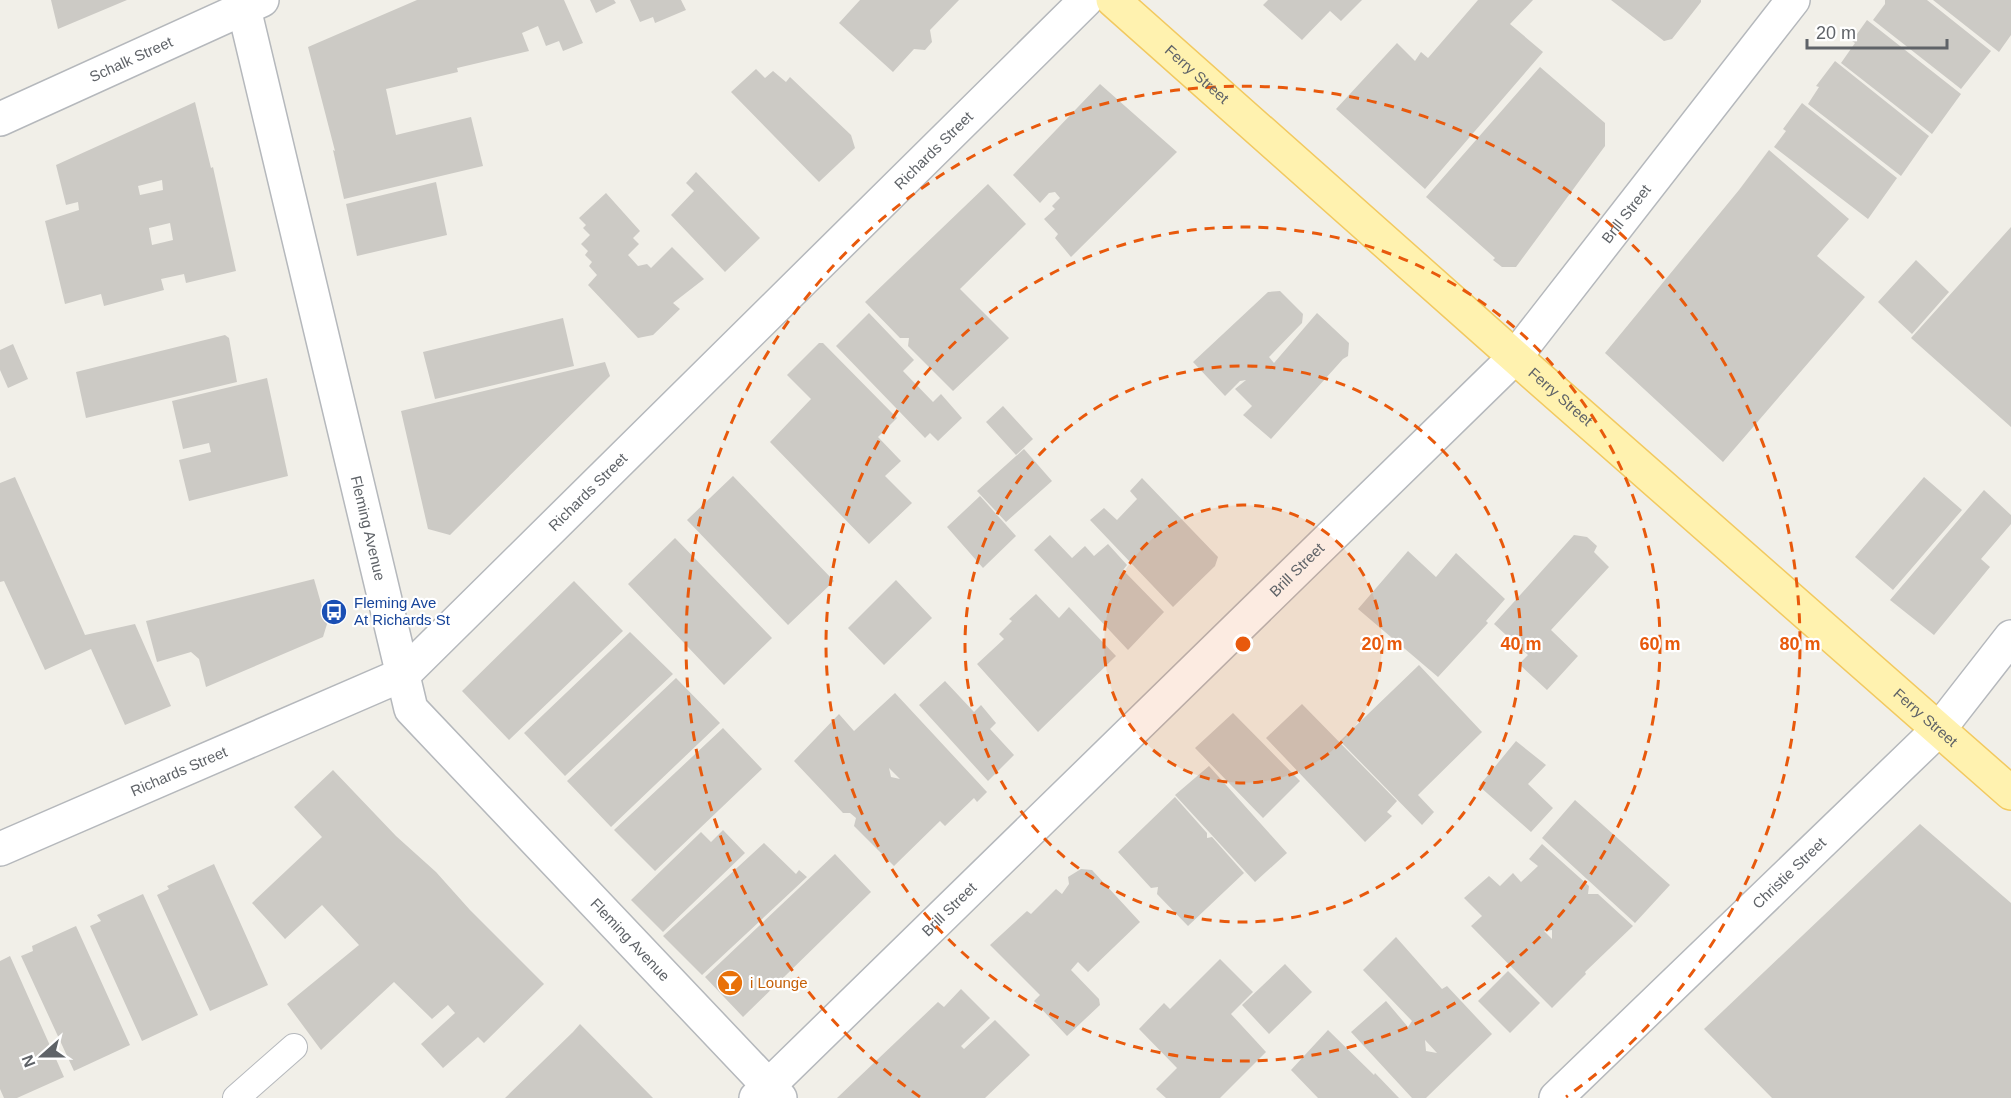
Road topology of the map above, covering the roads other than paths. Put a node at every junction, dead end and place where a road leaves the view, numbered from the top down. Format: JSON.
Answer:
{"nodes":[{"id":1,"x":1086,"y":0,"type":"edge"},
{"id":2,"x":1113,"y":0,"type":"edge"},
{"id":3,"x":1793,"y":0,"type":"edge"},
{"id":4,"x":249,"y":3,"type":"edge"},
{"id":5,"x":0,"y":119,"type":"edge"},
{"id":6,"x":1515,"y":357,"type":"junction"},
{"id":7,"x":2011,"y":637,"type":"edge"},
{"id":8,"x":404,"y":674,"type":"junction"},
{"id":9,"x":1940,"y":728,"type":"junction"},
{"id":10,"x":2011,"y":792,"type":"edge"},
{"id":11,"x":0,"y":849,"type":"edge"},
{"id":12,"x":294,"y":1047,"type":"dead end"},
{"id":13,"x":768,"y":1094,"type":"edge"},
{"id":14,"x":236,"y":1098,"type":"edge"},
{"id":15,"x":1556,"y":1098,"type":"edge"}],
"edges":[{"from":1,"to":8,"type":"street","name":"Richards Street"},
{"from":2,"to":6,"type":"main road","name":"Ferry Street"},
{"from":3,"to":6,"type":"street","name":"Brill Street"},
{"from":4,"to":5,"type":"street","name":"Schalk Street"},
{"from":4,"to":8,"type":"street","name":"Fleming Avenue"},
{"from":6,"to":9,"type":"main road","name":"Ferry Street"},
{"from":6,"to":13,"type":"street","name":"Brill Street"},
{"from":7,"to":9,"type":"street","name":"Christie Street"},
{"from":8,"to":11,"type":"street","name":"Richards Street"},
{"from":8,"to":13,"type":"street","name":"Fleming Avenue"},
{"from":9,"to":10,"type":"main road","name":"Ferry Street"},
{"from":9,"to":15,"type":"street","name":"Christie Street"},
{"from":12,"to":14,"type":"lane"}]}
